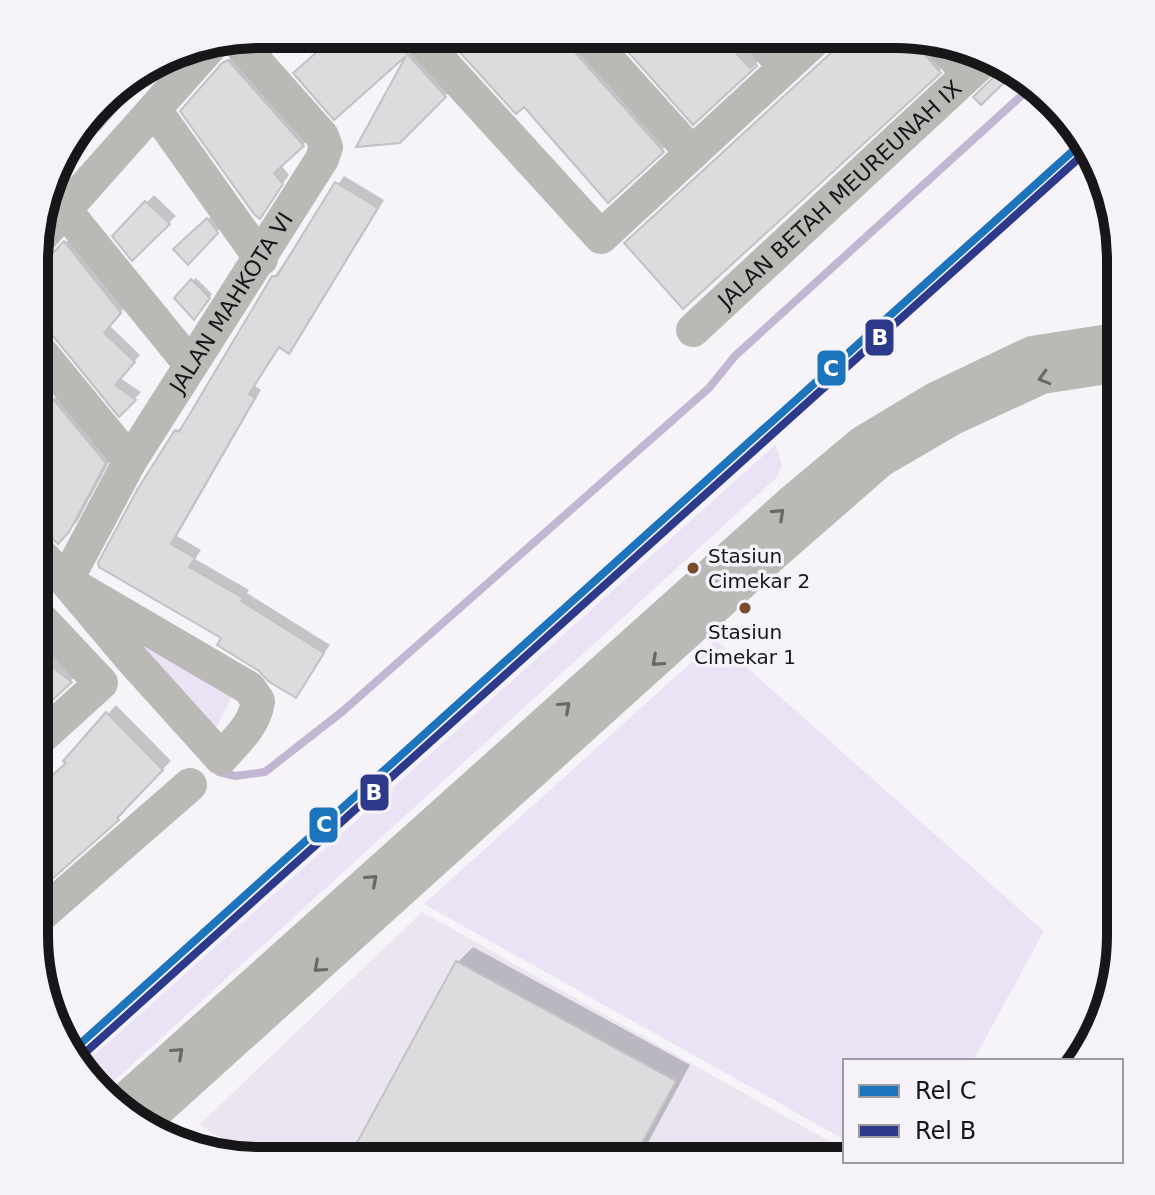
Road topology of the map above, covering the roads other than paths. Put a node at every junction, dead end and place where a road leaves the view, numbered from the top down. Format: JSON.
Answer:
{"nodes":[{"id":1,"x":244,"y":48,"type":"edge"},
{"id":2,"x":429,"y":48,"type":"edge"},
{"id":3,"x":598,"y":48,"type":"edge"},
{"id":4,"x":768,"y":48,"type":"edge"},
{"id":5,"x":806,"y":48,"type":"edge"},
{"id":6,"x":202,"y":56,"type":"edge"},
{"id":7,"x":978,"y":66,"type":"edge"},
{"id":8,"x":785,"y":67,"type":"junction"},
{"id":9,"x":155,"y":110,"type":"junction"},
{"id":10,"x":692,"y":153,"type":"junction"},
{"id":11,"x":64,"y":209,"type":"junction"},
{"id":12,"x":51,"y":224,"type":"edge"},
{"id":13,"x":261,"y":259,"type":"junction"},
{"id":14,"x":693,"y":330,"type":"dead end"},
{"id":15,"x":1107,"y":341,"type":"edge"},
{"id":16,"x":48,"y":361,"type":"edge"},
{"id":17,"x":190,"y":364,"type":"junction"},
{"id":18,"x":1107,"y":367,"type":"edge"},
{"id":19,"x":130,"y":461,"type":"junction"},
{"id":20,"x":48,"y":562,"type":"edge"},
{"id":21,"x":66,"y":581,"type":"junction"},
{"id":22,"x":48,"y":627,"type":"edge"},
{"id":23,"x":48,"y":731,"type":"edge"},
{"id":24,"x":190,"y":785,"type":"dead end"},
{"id":25,"x":450,"y":829,"type":"junction"},
{"id":26,"x":48,"y":909,"type":"edge"},
{"id":27,"x":126,"y":1099,"type":"edge"},
{"id":28,"x":150,"y":1116,"type":"edge"}],
"edges":[{"from":1,"to":13,"type":"street","name":"JALAN MAHKOTA VI"},
{"from":2,"to":10,"type":"street"},
{"from":3,"to":10,"type":"street"},
{"from":4,"to":8,"type":"street"},
{"from":5,"to":8,"type":"street"},
{"from":6,"to":9,"type":"street"},
{"from":7,"to":14,"type":"street","name":"JALAN BETAH MEUREUNAH IX"},
{"from":8,"to":10,"type":"street"},
{"from":9,"to":11,"type":"street"},
{"from":9,"to":13,"type":"street"},
{"from":11,"to":12,"type":"street"},
{"from":11,"to":17,"type":"street"},
{"from":13,"to":17,"type":"street","name":"JALAN MAHKOTA VI"},
{"from":25,"to":15,"type":"street","one_way":true},
{"from":16,"to":19,"type":"street"},
{"from":17,"to":19,"type":"street","name":"JALAN MAHKOTA VI"},
{"from":18,"to":25,"type":"street","one_way":true},
{"from":19,"to":21,"type":"street","name":"JALAN MAHKOTA VI"},
{"from":20,"to":21,"type":"street"},
{"from":21,"to":21,"type":"street"},
{"from":22,"to":23,"type":"street"},
{"from":24,"to":26,"type":"street"},
{"from":27,"to":25,"type":"street","one_way":true},
{"from":25,"to":28,"type":"street","one_way":true}]}
